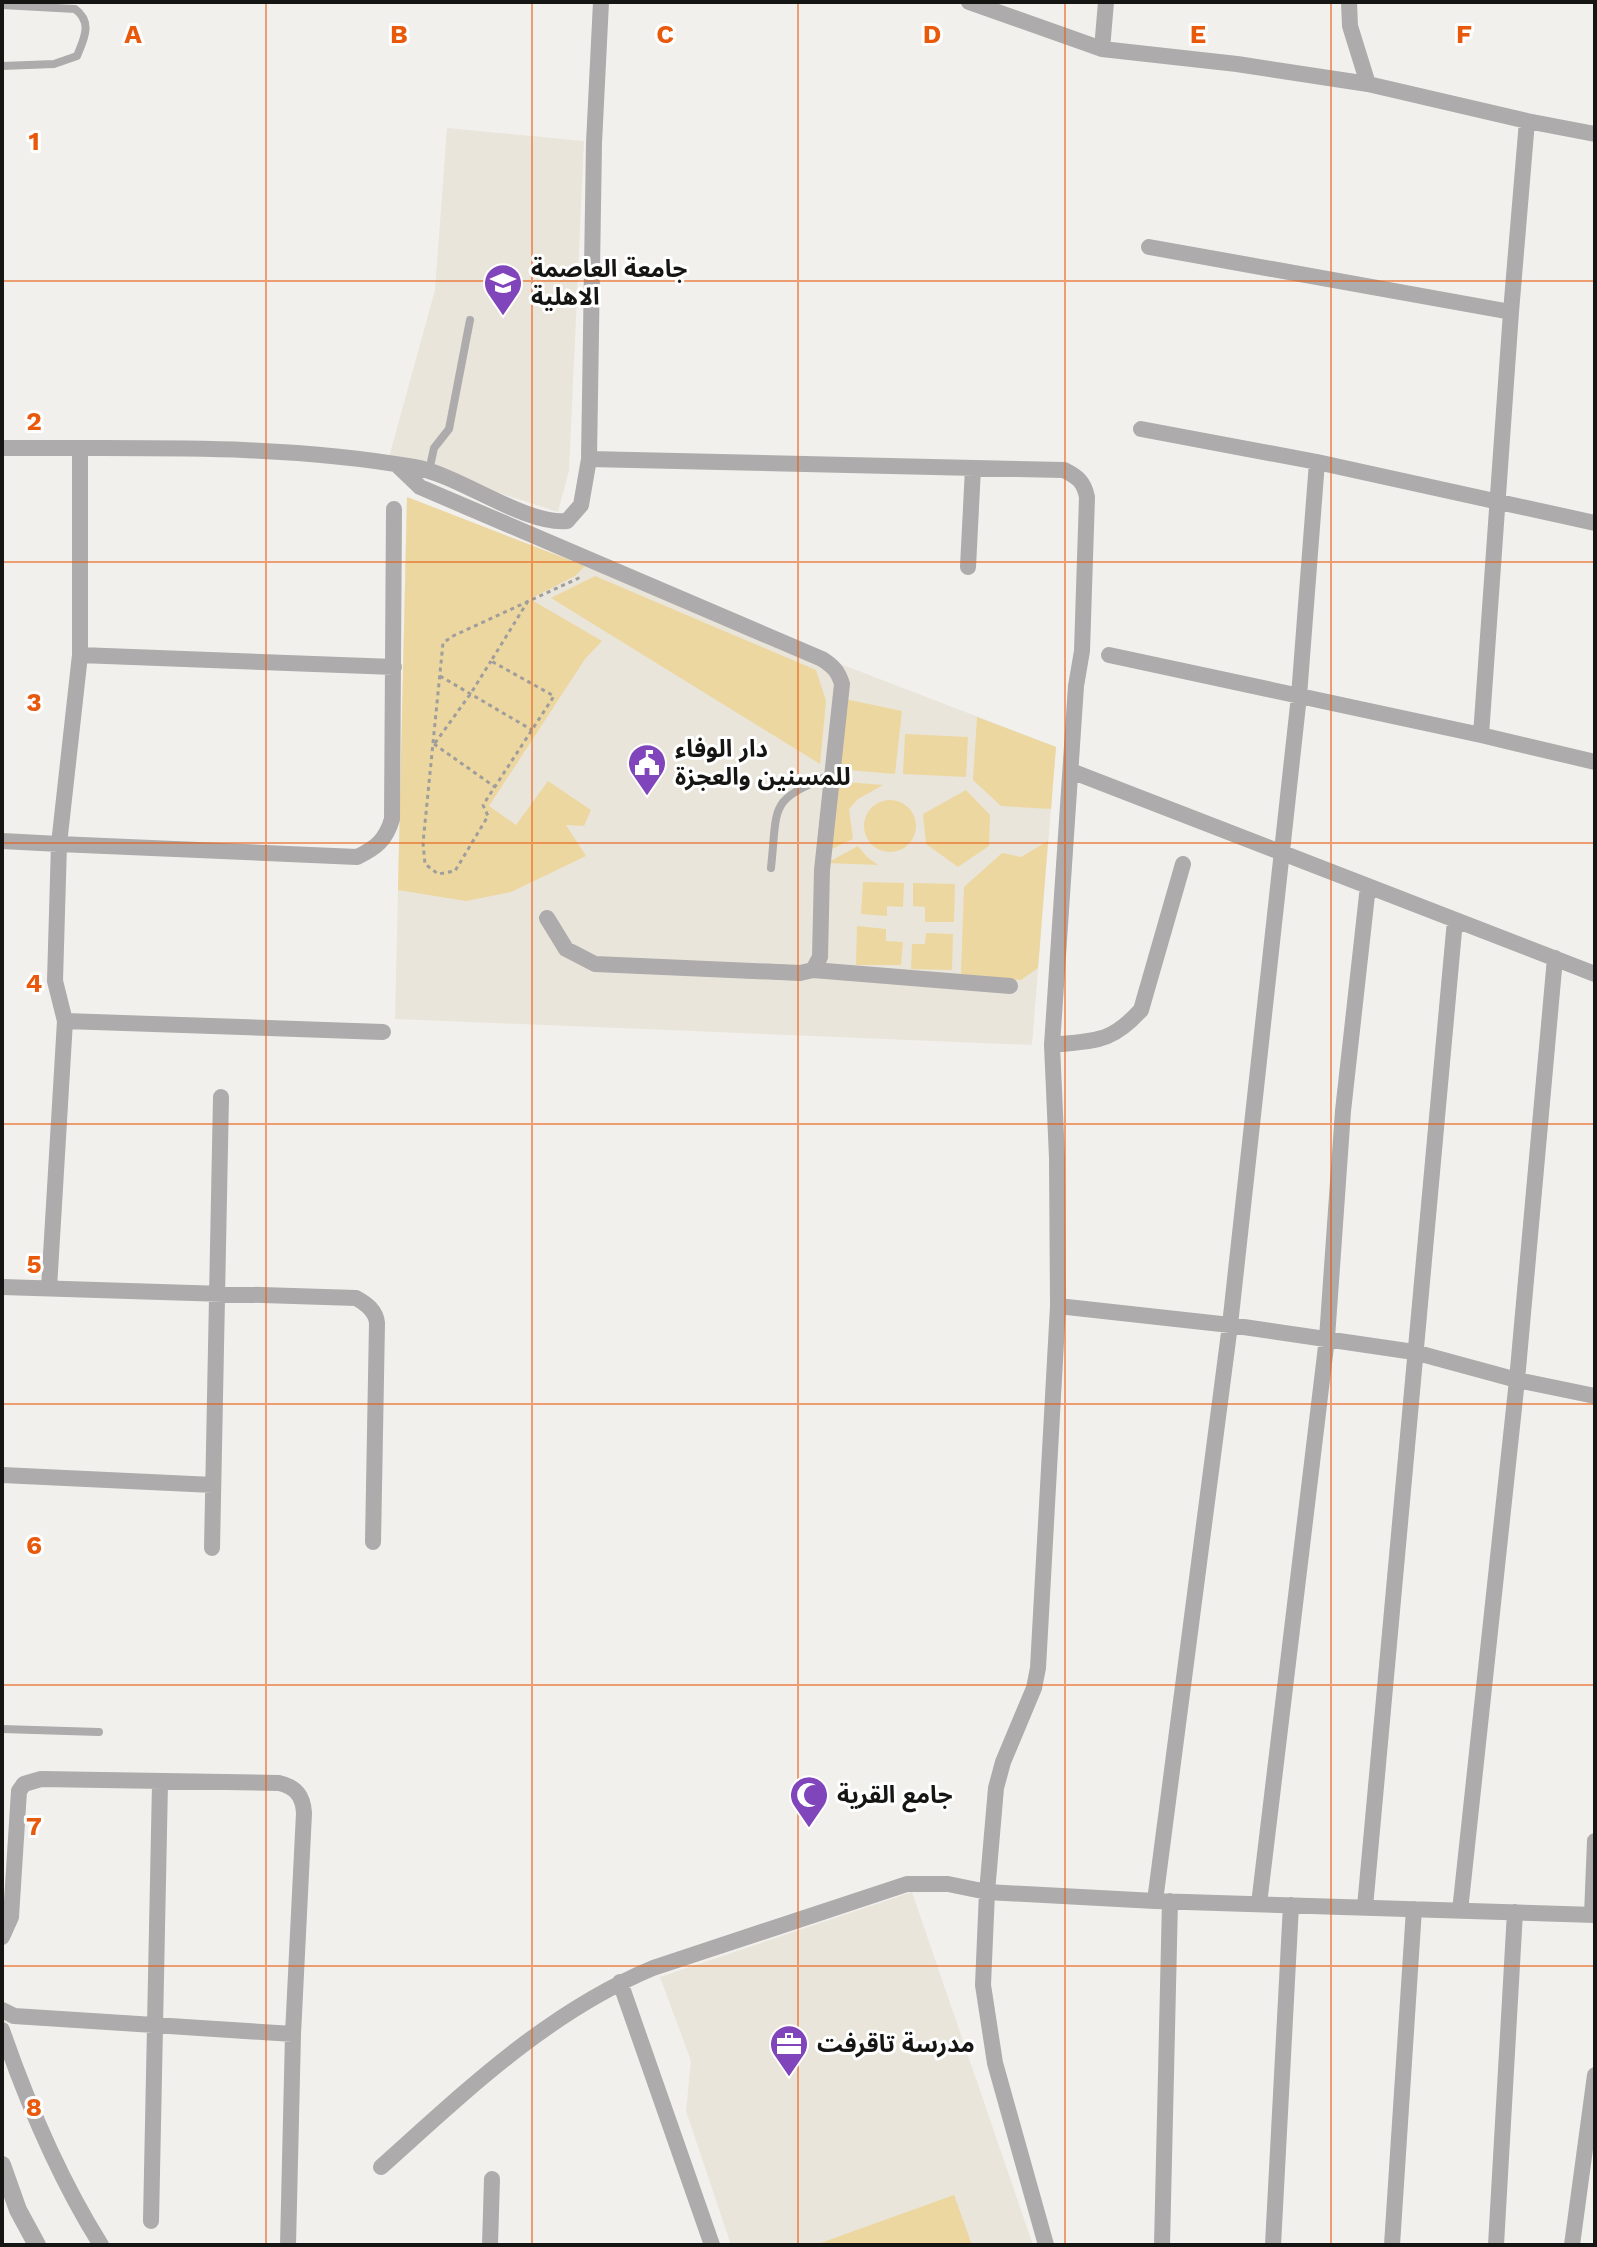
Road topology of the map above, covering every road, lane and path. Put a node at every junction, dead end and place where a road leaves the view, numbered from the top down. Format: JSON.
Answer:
{"nodes":[{"id":1,"x":601,"y":2,"type":"edge"},
{"id":2,"x":969,"y":2,"type":"edge"},
{"id":3,"x":1106,"y":2,"type":"edge"},
{"id":4,"x":1349,"y":2,"type":"edge"},
{"id":5,"x":2,"y":5,"type":"edge"},
{"id":6,"x":1102,"y":49,"type":"junction"},
{"id":7,"x":2,"y":66,"type":"edge"},
{"id":8,"x":1368,"y":84,"type":"junction"},
{"id":9,"x":1527,"y":121,"type":"junction"},
{"id":10,"x":1595,"y":134,"type":"edge"},
{"id":11,"x":1149,"y":247,"type":"dead end"},
{"id":12,"x":1511,"y":312,"type":"junction"},
{"id":13,"x":470,"y":320,"type":"dead end"},
{"id":14,"x":1141,"y":429,"type":"dead end"},
{"id":15,"x":2,"y":448,"type":"edge"},
{"id":16,"x":80,"y":449,"type":"junction"},
{"id":17,"x":589,"y":459,"type":"junction"},
{"id":18,"x":1317,"y":462,"type":"junction"},
{"id":19,"x":398,"y":466,"type":"junction"},
{"id":20,"x":973,"y":468,"type":"junction"},
{"id":21,"x":429,"y":471,"type":"junction"},
{"id":22,"x":1497,"y":503,"type":"junction"},
{"id":23,"x":394,"y":509,"type":"dead end"},
{"id":24,"x":1595,"y":523,"type":"edge"},
{"id":25,"x":968,"y":567,"type":"dead end"},
{"id":26,"x":585,"y":575,"type":"dead end"},
{"id":27,"x":528,"y":601,"type":"junction"},
{"id":28,"x":80,"y":655,"type":"junction"},
{"id":29,"x":1109,"y":655,"type":"dead end"},
{"id":30,"x":491,"y":661,"type":"junction"},
{"id":31,"x":394,"y":667,"type":"junction"},
{"id":32,"x":440,"y":676,"type":"junction"},
{"id":33,"x":471,"y":693,"type":"junction"},
{"id":34,"x":1299,"y":696,"type":"junction"},
{"id":35,"x":532,"y":730,"type":"junction"},
{"id":36,"x":1481,"y":735,"type":"junction"},
{"id":37,"x":433,"y":744,"type":"junction"},
{"id":38,"x":1595,"y":762,"type":"edge"},
{"id":39,"x":1071,"y":771,"type":"junction"},
{"id":40,"x":832,"y":774,"type":"junction"},
{"id":41,"x":495,"y":787,"type":"junction"},
{"id":42,"x":2,"y":841,"type":"edge"},
{"id":43,"x":59,"y":844,"type":"junction"},
{"id":44,"x":1280,"y":851,"type":"junction"},
{"id":45,"x":1183,"y":864,"type":"dead end"},
{"id":46,"x":771,"y":868,"type":"dead end"},
{"id":47,"x":1368,"y":886,"type":"junction"},
{"id":48,"x":547,"y":918,"type":"dead end"},
{"id":49,"x":1455,"y":920,"type":"junction"},
{"id":50,"x":1555,"y":958,"type":"junction"},
{"id":51,"x":813,"y":970,"type":"junction"},
{"id":52,"x":1595,"y":974,"type":"edge"},
{"id":53,"x":1010,"y":986,"type":"dead end"},
{"id":54,"x":65,"y":1021,"type":"junction"},
{"id":55,"x":383,"y":1032,"type":"dead end"},
{"id":56,"x":1052,"y":1045,"type":"junction"},
{"id":57,"x":221,"y":1097,"type":"dead end"},
{"id":58,"x":2,"y":1287,"type":"edge"},
{"id":59,"x":49,"y":1288,"type":"junction"},
{"id":60,"x":217,"y":1294,"type":"junction"},
{"id":61,"x":1058,"y":1306,"type":"junction"},
{"id":62,"x":1230,"y":1325,"type":"junction"},
{"id":63,"x":1327,"y":1338,"type":"junction"},
{"id":64,"x":1414,"y":1352,"type":"junction"},
{"id":65,"x":1517,"y":1380,"type":"junction"},
{"id":66,"x":1595,"y":1396,"type":"edge"},
{"id":67,"x":2,"y":1475,"type":"edge"},
{"id":68,"x":213,"y":1485,"type":"junction"},
{"id":69,"x":373,"y":1542,"type":"dead end"},
{"id":70,"x":212,"y":1548,"type":"dead end"},
{"id":71,"x":2,"y":1729,"type":"edge"},
{"id":72,"x":99,"y":1732,"type":"dead end"},
{"id":73,"x":160,"y":1783,"type":"junction"},
{"id":74,"x":1595,"y":1841,"type":"edge"},
{"id":75,"x":987,"y":1892,"type":"junction"},
{"id":76,"x":1163,"y":1901,"type":"junction"},
{"id":77,"x":1259,"y":1904,"type":"junction"},
{"id":78,"x":1291,"y":1905,"type":"junction"},
{"id":79,"x":1365,"y":1907,"type":"junction"},
{"id":80,"x":1414,"y":1909,"type":"junction"},
{"id":81,"x":1460,"y":1911,"type":"junction"},
{"id":82,"x":1515,"y":1912,"type":"junction"},
{"id":83,"x":1593,"y":1915,"type":"edge"},
{"id":84,"x":2,"y":1937,"type":"edge"},
{"id":85,"x":620,"y":1982,"type":"junction"},
{"id":86,"x":2,"y":2010,"type":"edge"},
{"id":87,"x":156,"y":2026,"type":"junction"},
{"id":88,"x":2,"y":2030,"type":"edge"},
{"id":89,"x":293,"y":2034,"type":"junction"},
{"id":90,"x":1595,"y":2078,"type":"edge"},
{"id":91,"x":2,"y":2165,"type":"edge"},
{"id":92,"x":381,"y":2167,"type":"dead end"},
{"id":93,"x":492,"y":2179,"type":"dead end"},
{"id":94,"x":151,"y":2221,"type":"dead end"},
{"id":95,"x":37,"y":2245,"type":"edge"},
{"id":96,"x":101,"y":2245,"type":"edge"},
{"id":97,"x":288,"y":2245,"type":"edge"},
{"id":98,"x":490,"y":2245,"type":"edge"},
{"id":99,"x":712,"y":2245,"type":"edge"},
{"id":100,"x":1046,"y":2245,"type":"edge"},
{"id":101,"x":1162,"y":2245,"type":"edge"},
{"id":102,"x":1273,"y":2245,"type":"edge"},
{"id":103,"x":1392,"y":2245,"type":"edge"},
{"id":104,"x":1496,"y":2245,"type":"edge"},
{"id":105,"x":1572,"y":2245,"type":"edge"}],
"edges":[{"from":1,"to":17,"type":"street"},
{"from":2,"to":6,"type":"street"},
{"from":3,"to":6,"type":"street"},
{"from":4,"to":8,"type":"street"},
{"from":5,"to":7,"type":"lane"},
{"from":6,"to":8,"type":"street"},
{"from":8,"to":9,"type":"street"},
{"from":9,"to":10,"type":"street"},
{"from":9,"to":12,"type":"street"},
{"from":11,"to":12,"type":"street"},
{"from":12,"to":22,"type":"street"},
{"from":13,"to":21,"type":"lane"},
{"from":14,"to":18,"type":"street"},
{"from":15,"to":16,"type":"street"},
{"from":16,"to":19,"type":"street"},
{"from":16,"to":28,"type":"street"},
{"from":17,"to":20,"type":"street"},
{"from":17,"to":21,"type":"street"},
{"from":18,"to":22,"type":"street"},
{"from":18,"to":34,"type":"street"},
{"from":19,"to":21,"type":"street"},
{"from":19,"to":40,"type":"street"},
{"from":20,"to":25,"type":"street"},
{"from":20,"to":39,"type":"street"},
{"from":22,"to":24,"type":"street"},
{"from":22,"to":36,"type":"street"},
{"from":23,"to":31,"type":"street"},
{"from":26,"to":27,"type":"path"},
{"from":27,"to":30,"type":"path"},
{"from":27,"to":32,"type":"path"},
{"from":28,"to":31,"type":"street"},
{"from":28,"to":43,"type":"street"},
{"from":29,"to":34,"type":"street"},
{"from":30,"to":33,"type":"path"},
{"from":30,"to":35,"type":"path"},
{"from":31,"to":43,"type":"street"},
{"from":32,"to":33,"type":"path"},
{"from":32,"to":37,"type":"path"},
{"from":33,"to":35,"type":"path"},
{"from":33,"to":37,"type":"path"},
{"from":34,"to":36,"type":"street"},
{"from":34,"to":44,"type":"street"},
{"from":35,"to":41,"type":"path"},
{"from":36,"to":38,"type":"street"},
{"from":37,"to":41,"type":"path"},
{"from":37,"to":41,"type":"path"},
{"from":39,"to":44,"type":"street"},
{"from":39,"to":56,"type":"street"},
{"from":40,"to":46,"type":"lane"},
{"from":40,"to":51,"type":"street"},
{"from":42,"to":43,"type":"street"},
{"from":43,"to":54,"type":"street"},
{"from":44,"to":47,"type":"street"},
{"from":44,"to":62,"type":"street"},
{"from":45,"to":56,"type":"street"},
{"from":47,"to":49,"type":"street"},
{"from":47,"to":63,"type":"street"},
{"from":48,"to":51,"type":"street"},
{"from":49,"to":50,"type":"street"},
{"from":49,"to":64,"type":"street"},
{"from":50,"to":52,"type":"street"},
{"from":50,"to":65,"type":"street"},
{"from":51,"to":53,"type":"street"},
{"from":54,"to":55,"type":"street"},
{"from":54,"to":59,"type":"street"},
{"from":56,"to":61,"type":"street"},
{"from":57,"to":60,"type":"street"},
{"from":58,"to":59,"type":"street"},
{"from":59,"to":60,"type":"street"},
{"from":60,"to":68,"type":"street"},
{"from":60,"to":69,"type":"street"},
{"from":61,"to":62,"type":"street"},
{"from":61,"to":75,"type":"street"},
{"from":62,"to":63,"type":"street"},
{"from":62,"to":76,"type":"street"},
{"from":63,"to":64,"type":"street"},
{"from":63,"to":77,"type":"street"},
{"from":64,"to":65,"type":"street"},
{"from":64,"to":79,"type":"street"},
{"from":65,"to":66,"type":"street"},
{"from":65,"to":81,"type":"street"},
{"from":67,"to":68,"type":"street"},
{"from":68,"to":70,"type":"street"},
{"from":71,"to":72,"type":"lane"},
{"from":73,"to":84,"type":"street"},
{"from":73,"to":87,"type":"street"},
{"from":73,"to":89,"type":"street"},
{"from":74,"to":83,"type":"street"},
{"from":75,"to":76,"type":"street"},
{"from":75,"to":85,"type":"street"},
{"from":75,"to":100,"type":"street"},
{"from":76,"to":77,"type":"street"},
{"from":76,"to":101,"type":"street"},
{"from":77,"to":78,"type":"street"},
{"from":78,"to":79,"type":"street"},
{"from":78,"to":102,"type":"street"},
{"from":79,"to":80,"type":"street"},
{"from":80,"to":81,"type":"street"},
{"from":80,"to":103,"type":"street"},
{"from":81,"to":82,"type":"street"},
{"from":82,"to":83,"type":"street"},
{"from":82,"to":104,"type":"street"},
{"from":85,"to":92,"type":"street"},
{"from":85,"to":99,"type":"street"},
{"from":86,"to":87,"type":"street"},
{"from":87,"to":89,"type":"street"},
{"from":87,"to":94,"type":"street"},
{"from":88,"to":96,"type":"street"},
{"from":89,"to":97,"type":"street"},
{"from":90,"to":105,"type":"street"},
{"from":91,"to":95,"type":"street"},
{"from":93,"to":98,"type":"street"}]}
